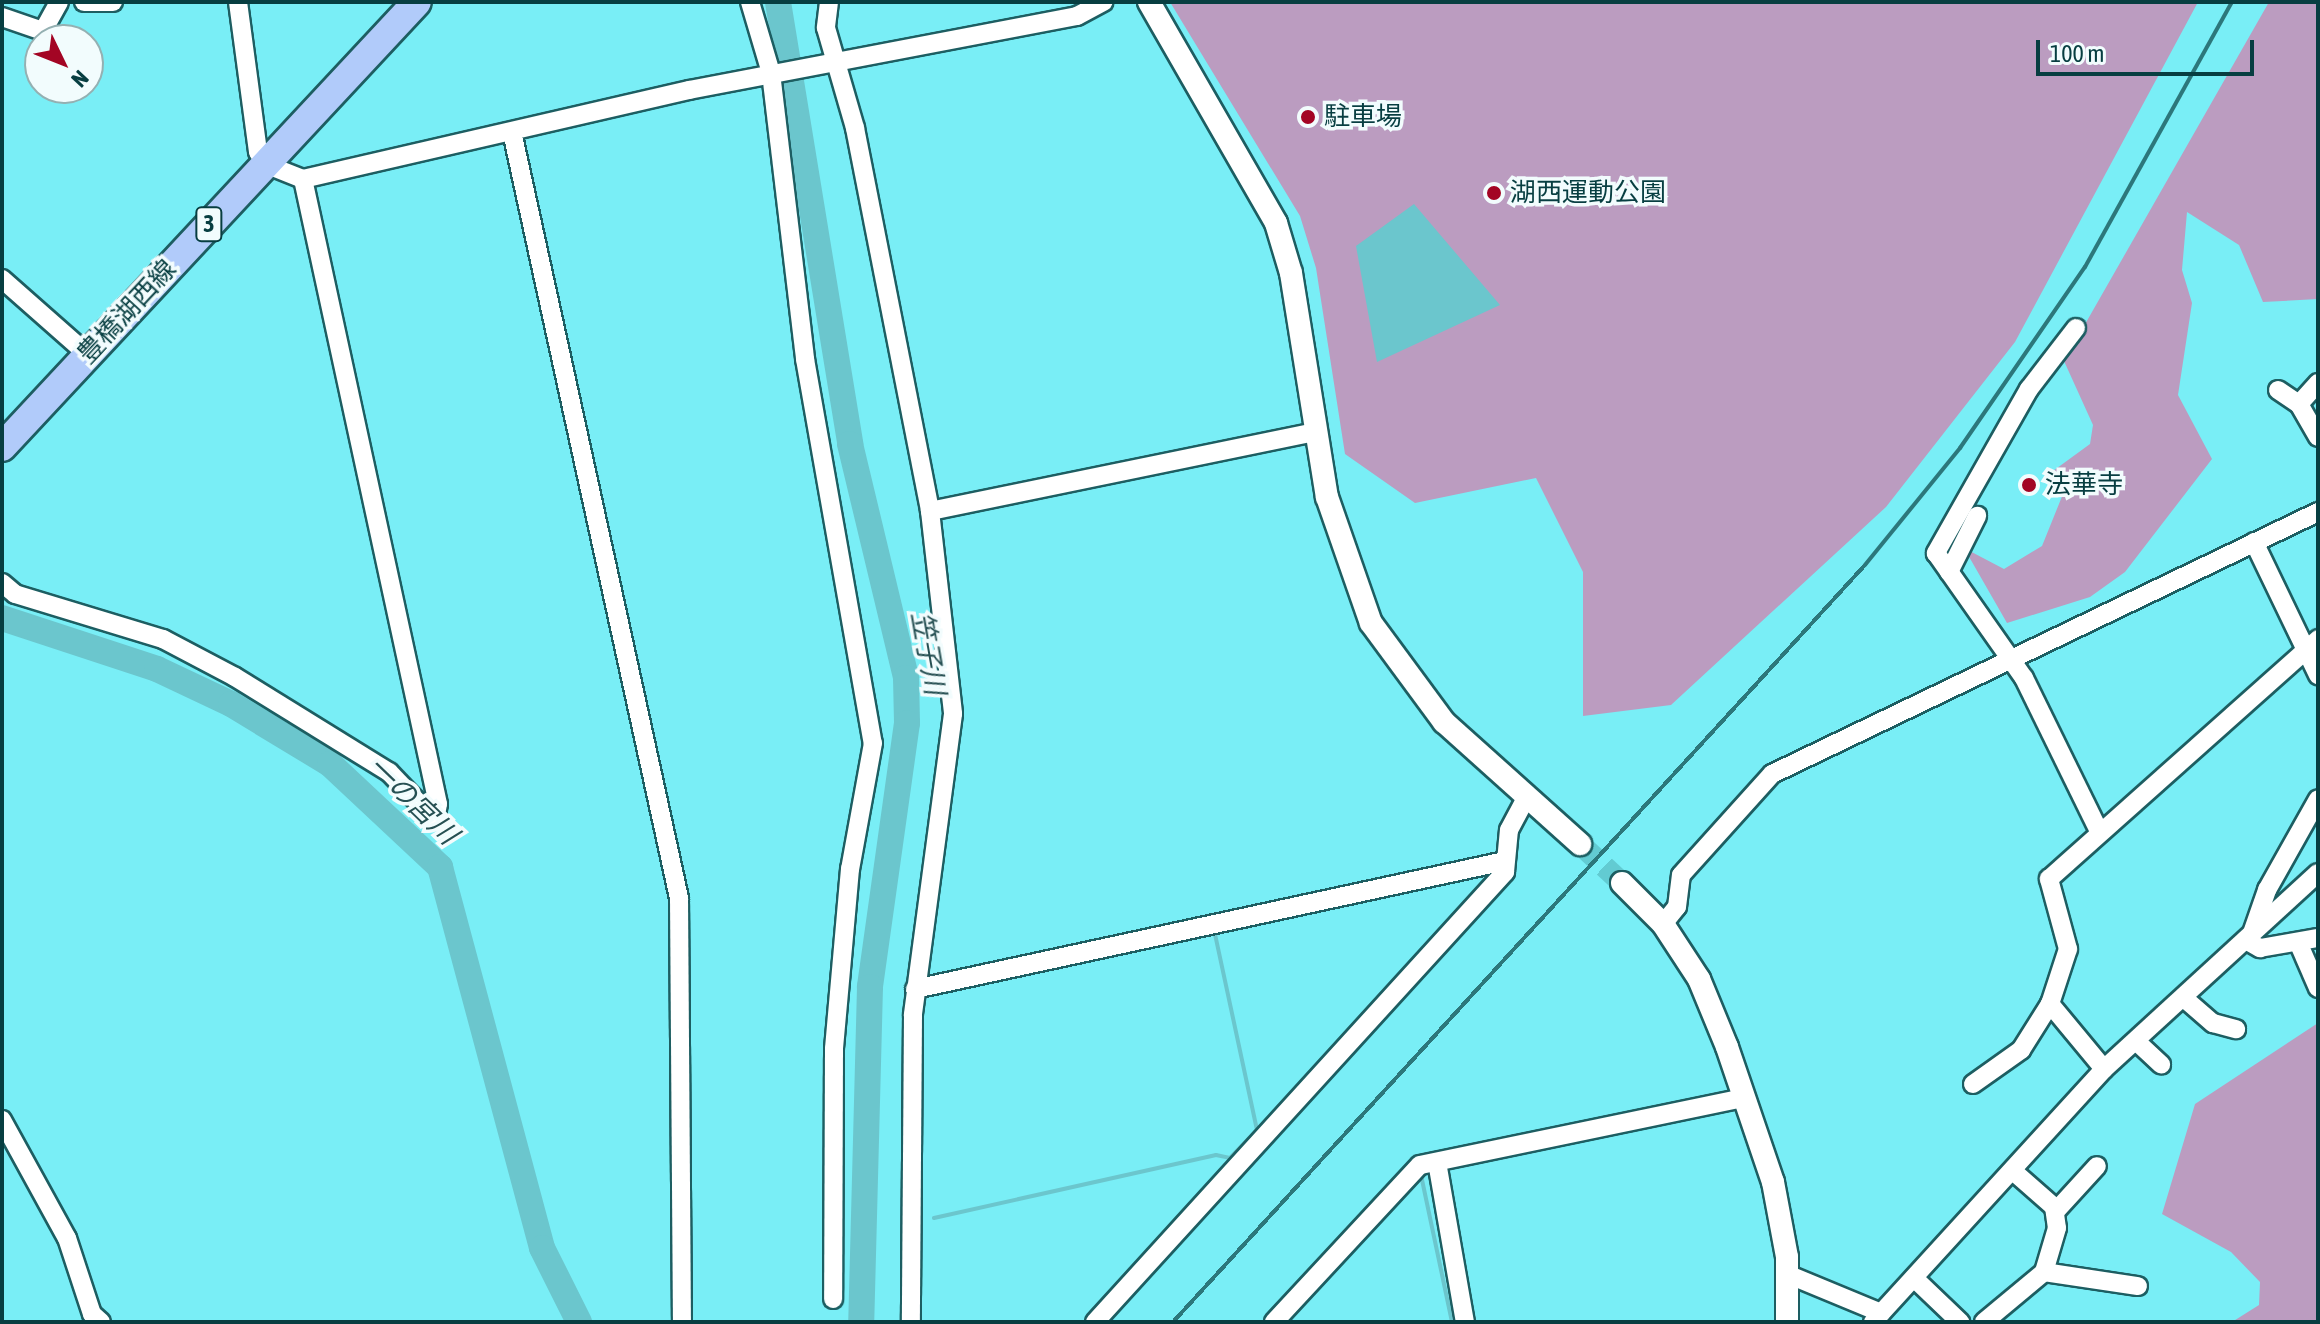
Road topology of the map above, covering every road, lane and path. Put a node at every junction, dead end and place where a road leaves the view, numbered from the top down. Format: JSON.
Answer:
{"nodes":[{"id":1,"x":59,"y":2,"type":"edge"},
{"id":2,"x":84,"y":2,"type":"edge"},
{"id":3,"x":113,"y":2,"type":"edge"},
{"id":4,"x":238,"y":2,"type":"edge"},
{"id":5,"x":417,"y":2,"type":"edge"},
{"id":6,"x":750,"y":2,"type":"edge"},
{"id":7,"x":829,"y":2,"type":"edge"},
{"id":8,"x":1103,"y":2,"type":"edge"},
{"id":9,"x":1149,"y":2,"type":"edge"},
{"id":10,"x":2,"y":17,"type":"edge"},
{"id":11,"x":830,"y":61,"type":"junction"},
{"id":12,"x":771,"y":73,"type":"junction"},
{"id":13,"x":512,"y":132,"type":"junction"},
{"id":14,"x":265,"y":164,"type":"junction"},
{"id":15,"x":303,"y":179,"type":"junction"},
{"id":16,"x":2,"y":279,"type":"edge"},
{"id":17,"x":2076,"y":328,"type":"dead end"},
{"id":18,"x":87,"y":354,"type":"junction"},
{"id":19,"x":2318,"y":383,"type":"edge"},
{"id":20,"x":2278,"y":390,"type":"dead end"},
{"id":21,"x":2299,"y":404,"type":"junction"},
{"id":22,"x":1316,"y":432,"type":"junction"},
{"id":23,"x":2318,"y":437,"type":"edge"},
{"id":24,"x":2,"y":447,"type":"edge"},
{"id":25,"x":930,"y":511,"type":"junction"},
{"id":26,"x":2318,"y":512,"type":"edge"},
{"id":27,"x":1977,"y":516,"type":"dead end"},
{"id":28,"x":2254,"y":542,"type":"junction"},
{"id":29,"x":1949,"y":572,"type":"junction"},
{"id":30,"x":2,"y":583,"type":"edge"},
{"id":31,"x":2318,"y":639,"type":"edge"},
{"id":32,"x":2301,"y":648,"type":"junction"},
{"id":33,"x":2012,"y":659,"type":"junction"},
{"id":34,"x":2318,"y":675,"type":"edge"},
{"id":35,"x":1527,"y":796,"type":"junction"},
{"id":36,"x":2318,"y":799,"type":"edge"},
{"id":37,"x":2099,"y":831,"type":"junction"},
{"id":38,"x":1580,"y":844,"type":"tunnel mouth"},
{"id":39,"x":1505,"y":861,"type":"junction"},
{"id":40,"x":2318,"y":873,"type":"edge"},
{"id":41,"x":1622,"y":883,"type":"tunnel mouth"},
{"id":42,"x":1663,"y":924,"type":"junction"},
{"id":43,"x":2318,"y":938,"type":"edge"},
{"id":44,"x":2249,"y":942,"type":"junction"},
{"id":45,"x":2298,"y":942,"type":"junction"},
{"id":46,"x":2318,"y":988,"type":"edge"},
{"id":47,"x":915,"y":989,"type":"junction"},
{"id":48,"x":2185,"y":999,"type":"junction"},
{"id":49,"x":2050,"y":1004,"type":"junction"},
{"id":50,"x":2236,"y":1029,"type":"dead end"},
{"id":51,"x":2137,"y":1042,"type":"junction"},
{"id":52,"x":2161,"y":1064,"type":"dead end"},
{"id":53,"x":2104,"y":1069,"type":"junction"},
{"id":54,"x":1973,"y":1084,"type":"dead end"},
{"id":55,"x":1744,"y":1098,"type":"junction"},
{"id":56,"x":2,"y":1120,"type":"edge"},
{"id":57,"x":1437,"y":1162,"type":"junction"},
{"id":58,"x":2097,"y":1166,"type":"dead end"},
{"id":59,"x":2013,"y":1171,"type":"junction"},
{"id":60,"x":2055,"y":1212,"type":"junction"},
{"id":61,"x":2044,"y":1272,"type":"junction"},
{"id":62,"x":1787,"y":1274,"type":"junction"},
{"id":63,"x":1914,"y":1278,"type":"junction"},
{"id":64,"x":2138,"y":1286,"type":"dead end"},
{"id":65,"x":833,"y":1299,"type":"dead end"},
{"id":66,"x":1877,"y":1318,"type":"edge"},
{"id":67,"x":101,"y":1322,"type":"edge"},
{"id":68,"x":682,"y":1322,"type":"edge"},
{"id":69,"x":911,"y":1322,"type":"edge"},
{"id":70,"x":1095,"y":1322,"type":"edge"},
{"id":71,"x":1274,"y":1322,"type":"edge"},
{"id":72,"x":1465,"y":1322,"type":"edge"},
{"id":73,"x":1787,"y":1322,"type":"edge"},
{"id":74,"x":1960,"y":1322,"type":"edge"},
{"id":75,"x":1984,"y":1322,"type":"edge"}],
"edges":[{"from":1,"to":10,"type":"street"},
{"from":2,"to":3,"type":"street"},
{"from":4,"to":14,"type":"street"},
{"from":5,"to":14,"type":"main road","name":"豊橋湖西線","number":"3"},
{"from":6,"to":12,"type":"street"},
{"from":7,"to":11,"type":"street"},
{"from":8,"to":11,"type":"street"},
{"from":9,"to":22,"type":"street"},
{"from":11,"to":12,"type":"street"},
{"from":11,"to":25,"type":"street"},
{"from":12,"to":13,"type":"street"},
{"from":12,"to":65,"type":"street"},
{"from":13,"to":15,"type":"street"},
{"from":13,"to":68,"type":"street"},
{"from":14,"to":15,"type":"street"},
{"from":14,"to":18,"type":"main road","name":"豊橋湖西線","number":"3"},
{"from":15,"to":30,"type":"street"},
{"from":16,"to":18,"type":"street"},
{"from":17,"to":29,"type":"street"},
{"from":18,"to":24,"type":"main road","name":"豊橋湖西線","number":"3"},
{"from":19,"to":21,"type":"street"},
{"from":20,"to":21,"type":"street"},
{"from":21,"to":23,"type":"street"},
{"from":22,"to":25,"type":"street"},
{"from":22,"to":35,"type":"street"},
{"from":25,"to":47,"type":"street"},
{"from":26,"to":28,"type":"street"},
{"from":27,"to":29,"type":"street"},
{"from":28,"to":32,"type":"street"},
{"from":28,"to":33,"type":"street"},
{"from":29,"to":33,"type":"street"},
{"from":31,"to":32,"type":"street"},
{"from":32,"to":34,"type":"street"},
{"from":32,"to":37,"type":"street"},
{"from":33,"to":37,"type":"street"},
{"from":33,"to":42,"type":"street"},
{"from":35,"to":38,"type":"street"},
{"from":35,"to":39,"type":"street"},
{"from":36,"to":44,"type":"street"},
{"from":37,"to":49,"type":"street"},
{"from":39,"to":47,"type":"street"},
{"from":39,"to":70,"type":"street"},
{"from":40,"to":44,"type":"street"},
{"from":41,"to":42,"type":"street"},
{"from":42,"to":55,"type":"street"},
{"from":43,"to":45,"type":"street"},
{"from":44,"to":45,"type":"street"},
{"from":44,"to":48,"type":"street"},
{"from":45,"to":46,"type":"street"},
{"from":47,"to":69,"type":"street"},
{"from":48,"to":50,"type":"street"},
{"from":48,"to":51,"type":"street"},
{"from":49,"to":53,"type":"street"},
{"from":49,"to":54,"type":"street"},
{"from":51,"to":52,"type":"street"},
{"from":51,"to":53,"type":"street"},
{"from":53,"to":59,"type":"street"},
{"from":55,"to":57,"type":"street"},
{"from":55,"to":62,"type":"street"},
{"from":56,"to":67,"type":"street"},
{"from":57,"to":71,"type":"street"},
{"from":57,"to":72,"type":"street"},
{"from":58,"to":60,"type":"street"},
{"from":59,"to":60,"type":"street"},
{"from":59,"to":63,"type":"street"},
{"from":60,"to":61,"type":"street"},
{"from":61,"to":64,"type":"street"},
{"from":61,"to":75,"type":"street"},
{"from":62,"to":66,"type":"street"},
{"from":62,"to":73,"type":"street"},
{"from":63,"to":66,"type":"street"},
{"from":63,"to":74,"type":"street"}]}
